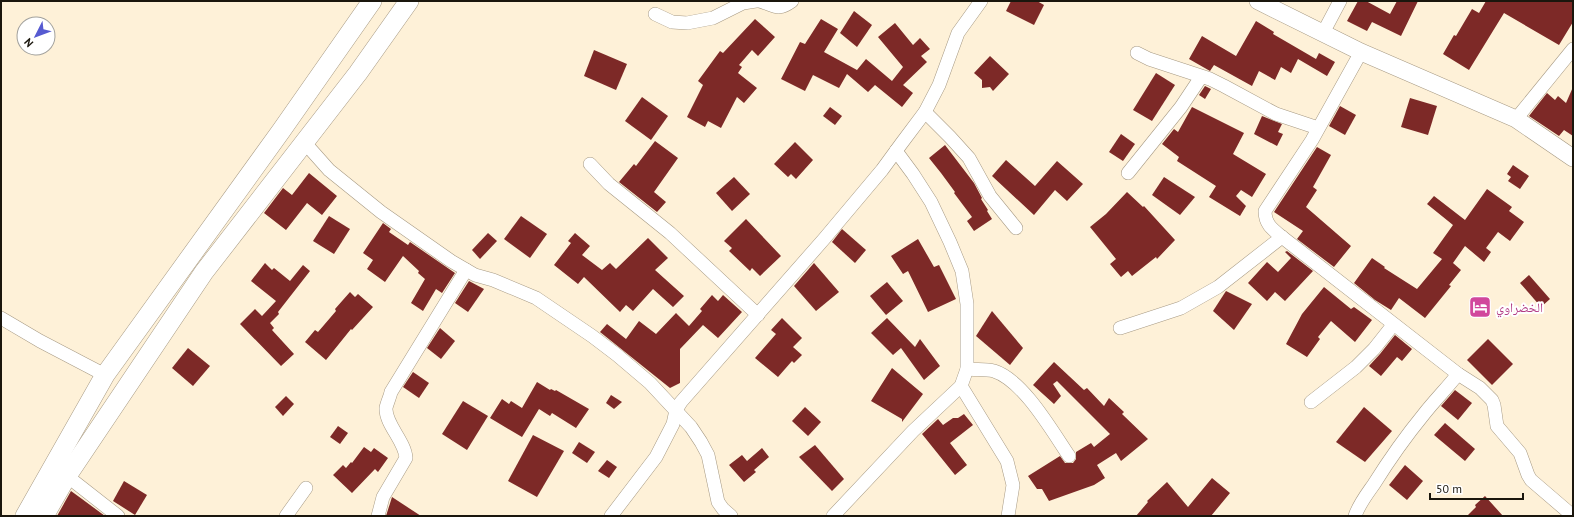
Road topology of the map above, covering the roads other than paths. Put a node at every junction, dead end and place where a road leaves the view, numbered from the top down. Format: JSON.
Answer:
{"nodes":[{"id":1,"x":372,"y":1,"type":"edge"},
{"id":2,"x":409,"y":1,"type":"edge"},
{"id":3,"x":758,"y":1,"type":"edge"},
{"id":4,"x":792,"y":1,"type":"edge"},
{"id":5,"x":981,"y":1,"type":"edge"},
{"id":6,"x":1258,"y":1,"type":"edge"},
{"id":7,"x":1340,"y":1,"type":"edge"},
{"id":8,"x":655,"y":14,"type":"dead end"},
{"id":9,"x":1323,"y":33,"type":"junction"},
{"id":10,"x":1573,"y":49,"type":"edge"},
{"id":11,"x":1360,"y":52,"type":"junction"},
{"id":12,"x":1137,"y":53,"type":"dead end"},
{"id":13,"x":1202,"y":77,"type":"junction"},
{"id":14,"x":925,"y":112,"type":"junction"},
{"id":15,"x":1516,"y":118,"type":"junction"},
{"id":16,"x":1318,"y":128,"type":"junction"},
{"id":17,"x":305,"y":143,"type":"junction"},
{"id":18,"x":896,"y":151,"type":"junction"},
{"id":19,"x":1573,"y":158,"type":"edge"},
{"id":20,"x":590,"y":164,"type":"dead end"},
{"id":21,"x":1128,"y":173,"type":"dead end"},
{"id":22,"x":1016,"y":228,"type":"dead end"},
{"id":23,"x":1282,"y":237,"type":"junction"},
{"id":24,"x":466,"y":270,"type":"junction"},
{"id":25,"x":758,"y":315,"type":"junction"},
{"id":26,"x":1,"y":318,"type":"edge"},
{"id":27,"x":1394,"y":325,"type":"junction"},
{"id":28,"x":1120,"y":328,"type":"dead end"},
{"id":29,"x":967,"y":369,"type":"junction"},
{"id":30,"x":1458,"y":374,"type":"junction"},
{"id":31,"x":105,"y":375,"type":"junction"},
{"id":32,"x":961,"y":386,"type":"junction"},
{"id":33,"x":1311,"y":402,"type":"dead end"},
{"id":34,"x":676,"y":410,"type":"junction"},
{"id":35,"x":1069,"y":456,"type":"dead end"},
{"id":36,"x":67,"y":476,"type":"junction"},
{"id":37,"x":306,"y":488,"type":"dead end"},
{"id":38,"x":25,"y":516,"type":"edge"},
{"id":39,"x":44,"y":516,"type":"edge"},
{"id":40,"x":118,"y":516,"type":"edge"},
{"id":41,"x":286,"y":516,"type":"edge"},
{"id":42,"x":378,"y":516,"type":"edge"},
{"id":43,"x":611,"y":516,"type":"edge"},
{"id":44,"x":731,"y":516,"type":"edge"},
{"id":45,"x":834,"y":516,"type":"edge"},
{"id":46,"x":1008,"y":516,"type":"edge"},
{"id":47,"x":1356,"y":516,"type":"edge"},
{"id":48,"x":1573,"y":516,"type":"edge"}],
"edges":[{"from":1,"to":31,"type":"main road"},
{"from":2,"to":17,"type":"main road"},
{"from":3,"to":4,"type":"street"},
{"from":3,"to":8,"type":"street"},
{"from":5,"to":14,"type":"street"},
{"from":6,"to":9,"type":"street"},
{"from":7,"to":9,"type":"street"},
{"from":9,"to":11,"type":"street"},
{"from":10,"to":15,"type":"street"},
{"from":11,"to":15,"type":"street"},
{"from":11,"to":16,"type":"street"},
{"from":12,"to":13,"type":"street"},
{"from":13,"to":16,"type":"street"},
{"from":13,"to":21,"type":"street"},
{"from":14,"to":18,"type":"street"},
{"from":14,"to":22,"type":"street"},
{"from":15,"to":19,"type":"street"},
{"from":16,"to":23,"type":"street"},
{"from":17,"to":24,"type":"street"},
{"from":17,"to":36,"type":"main road"},
{"from":18,"to":25,"type":"street"},
{"from":18,"to":29,"type":"street"},
{"from":20,"to":25,"type":"street"},
{"from":23,"to":27,"type":"street"},
{"from":23,"to":28,"type":"street"},
{"from":24,"to":34,"type":"street"},
{"from":24,"to":42,"type":"street"},
{"from":25,"to":34,"type":"street"},
{"from":26,"to":31,"type":"street"},
{"from":27,"to":30,"type":"street"},
{"from":27,"to":33,"type":"street"},
{"from":29,"to":32,"type":"street"},
{"from":29,"to":35,"type":"street"},
{"from":30,"to":47,"type":"street"},
{"from":30,"to":48,"type":"street"},
{"from":31,"to":38,"type":"main road"},
{"from":32,"to":45,"type":"street"},
{"from":32,"to":46,"type":"street"},
{"from":34,"to":43,"type":"street"},
{"from":34,"to":44,"type":"street"},
{"from":36,"to":39,"type":"main road"},
{"from":36,"to":40,"type":"street"},
{"from":37,"to":41,"type":"street"}]}
